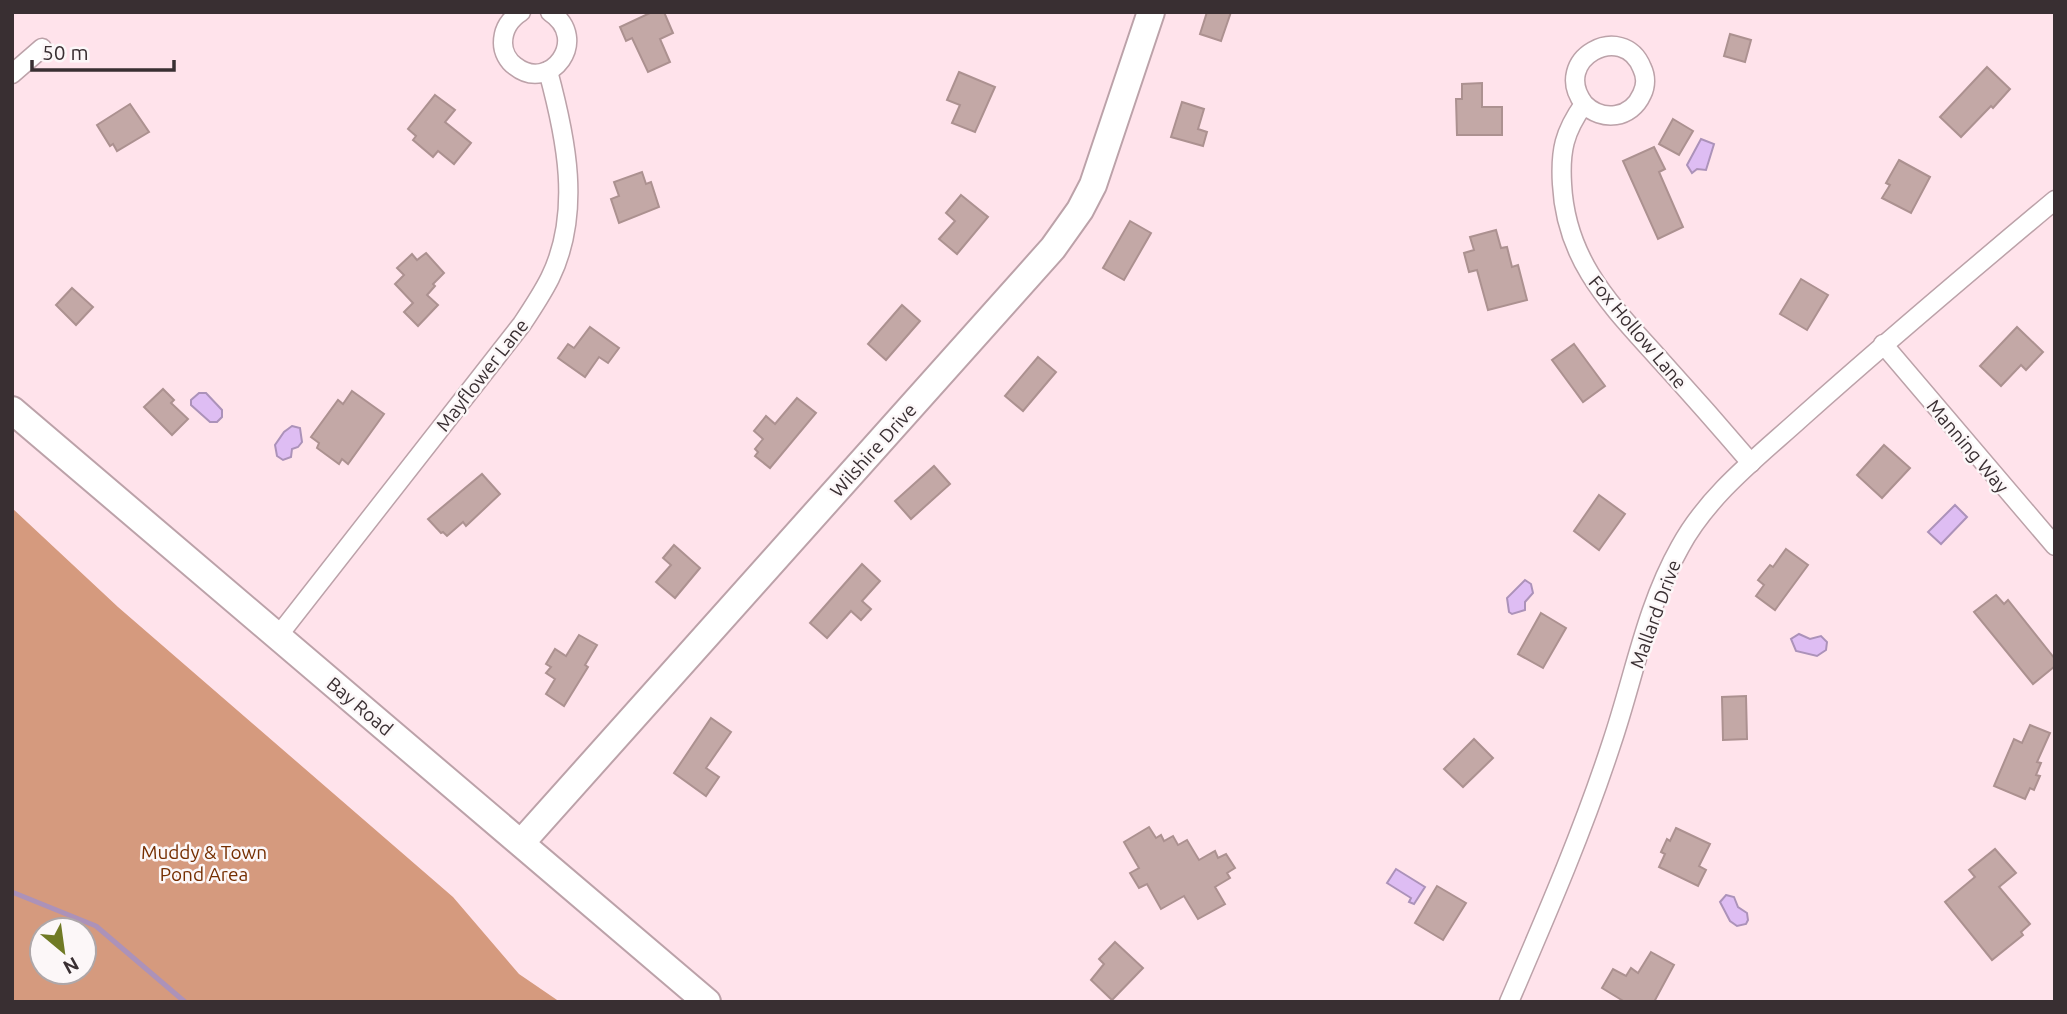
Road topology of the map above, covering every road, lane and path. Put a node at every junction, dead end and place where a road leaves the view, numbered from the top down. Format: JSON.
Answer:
{"nodes":[{"id":1,"x":521,"y":12,"type":"edge"},
{"id":2,"x":550,"y":12,"type":"edge"},
{"id":3,"x":1151,"y":12,"type":"edge"},
{"id":4,"x":42,"y":48,"type":"dead end"},
{"id":5,"x":548,"y":71,"type":"junction"},
{"id":6,"x":12,"y":74,"type":"edge"},
{"id":7,"x":1584,"y":104,"type":"dead end"},
{"id":8,"x":2055,"y":200,"type":"edge"},
{"id":9,"x":1883,"y":344,"type":"junction"},
{"id":10,"x":12,"y":410,"type":"edge"},
{"id":11,"x":1751,"y":463,"type":"junction"},
{"id":12,"x":2055,"y":546,"type":"edge"},
{"id":13,"x":278,"y":636,"type":"junction"},
{"id":14,"x":522,"y":843,"type":"junction"},
{"id":15,"x":707,"y":1002,"type":"edge"},
{"id":16,"x":1509,"y":1002,"type":"edge"}],
"edges":[{"from":1,"to":5,"type":"street"},
{"from":2,"to":5,"type":"street"},
{"from":3,"to":14,"type":"street","name":"Wilshire Drive"},
{"from":4,"to":6,"type":"street"},
{"from":5,"to":13,"type":"street","name":"Mayflower Lane"},
{"from":7,"to":11,"type":"street","name":"Fox Hollow Lane"},
{"from":8,"to":9,"type":"street","name":"Mallard Drive"},
{"from":9,"to":11,"type":"street","name":"Mallard Drive"},
{"from":9,"to":12,"type":"street","name":"Manning Way"},
{"from":10,"to":13,"type":"street","name":"Bay Road"},
{"from":11,"to":16,"type":"street","name":"Mallard Drive"},
{"from":13,"to":14,"type":"street","name":"Bay Road"},
{"from":14,"to":15,"type":"street","name":"Bay Road"}]}
